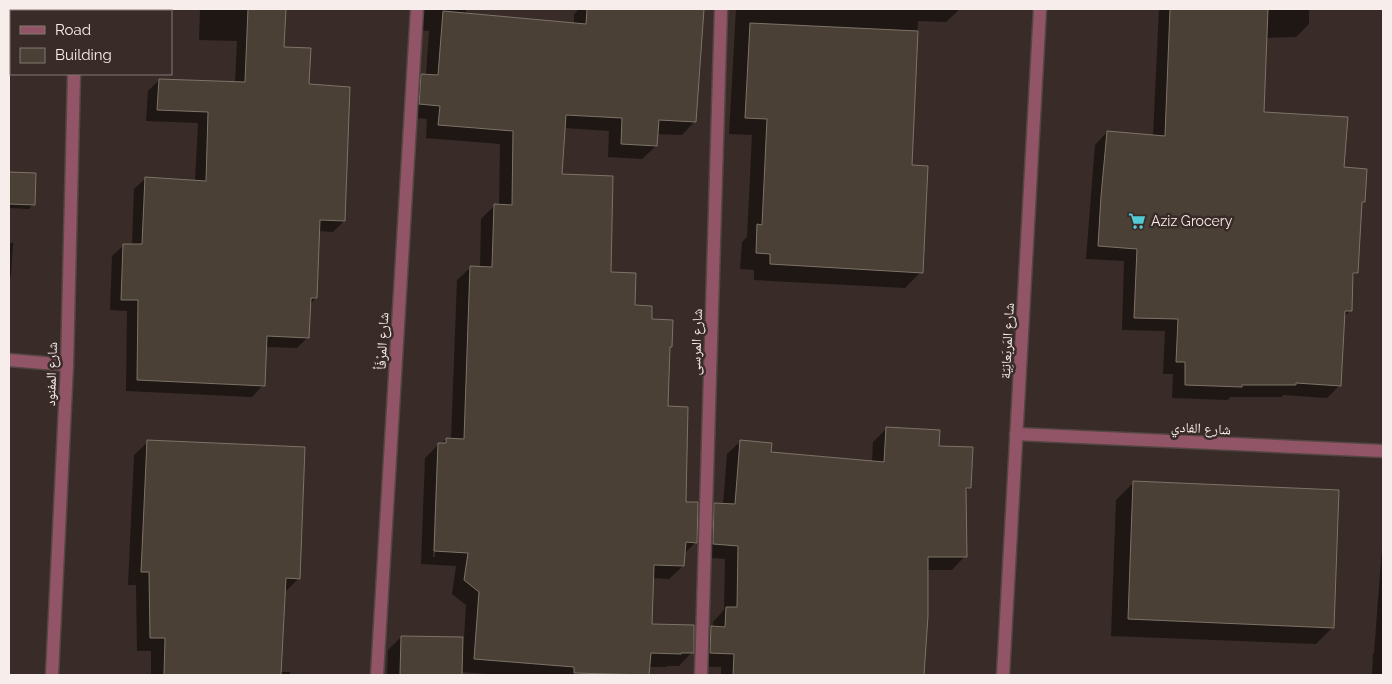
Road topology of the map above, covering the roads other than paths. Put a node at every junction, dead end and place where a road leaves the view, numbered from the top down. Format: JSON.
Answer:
{"nodes":[{"id":1,"x":418,"y":9,"type":"edge"},
{"id":2,"x":721,"y":9,"type":"edge"},
{"id":3,"x":1040,"y":9,"type":"edge"},
{"id":4,"x":74,"y":75,"type":"edge"},
{"id":5,"x":9,"y":360,"type":"edge"},
{"id":6,"x":67,"y":365,"type":"junction"},
{"id":7,"x":1016,"y":434,"type":"junction"},
{"id":8,"x":1383,"y":451,"type":"edge"},
{"id":9,"x":52,"y":675,"type":"edge"},
{"id":10,"x":377,"y":675,"type":"edge"},
{"id":11,"x":701,"y":675,"type":"edge"},
{"id":12,"x":1002,"y":675,"type":"edge"}],
"edges":[{"from":1,"to":10,"type":"street","name":"شارع المرْفَأ"},
{"from":2,"to":11,"type":"street","name":"شارع المرسى"},
{"from":3,"to":7,"type":"street","name":"شارع المَربَعانِيّة"},
{"from":4,"to":6,"type":"street","name":"شارع المفنود"},
{"from":5,"to":6,"type":"street"},
{"from":6,"to":9,"type":"street","name":"شارع المفنود"},
{"from":7,"to":8,"type":"street","name":"شارع الفادي"},
{"from":7,"to":12,"type":"street","name":"شارع المَربَعانِيّة"}]}
